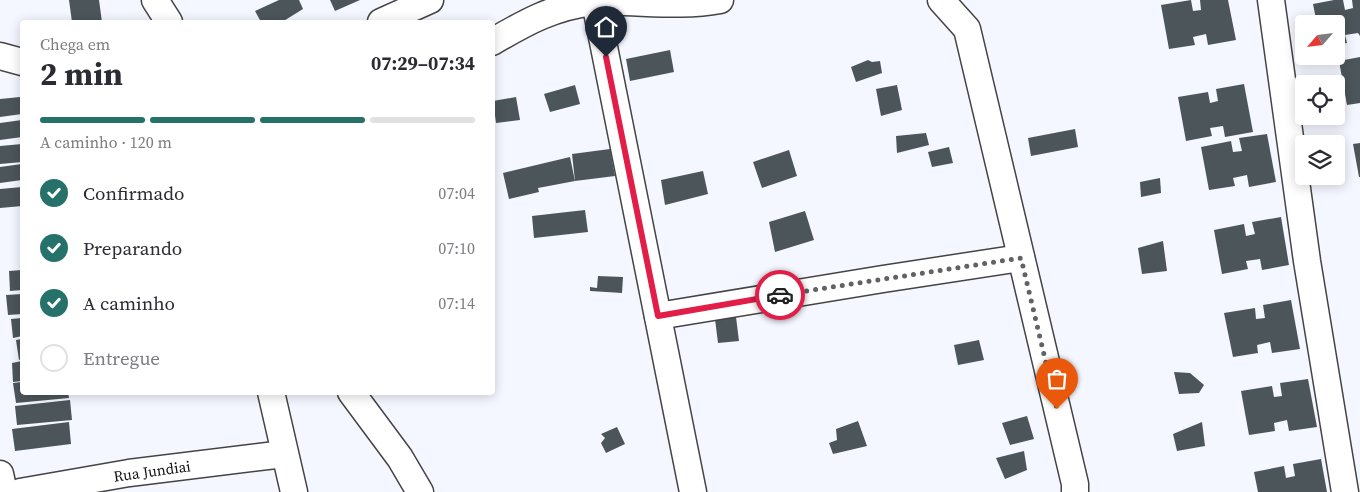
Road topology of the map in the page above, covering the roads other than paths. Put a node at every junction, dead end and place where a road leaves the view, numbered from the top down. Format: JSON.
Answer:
{"nodes":[{"id":1,"x":155,"y":0,"type":"edge"},
{"id":2,"x":430,"y":0,"type":"edge"},
{"id":3,"x":720,"y":0,"type":"edge"},
{"id":4,"x":941,"y":0,"type":"edge"},
{"id":5,"x":1271,"y":0,"type":"edge"},
{"id":6,"x":594,"y":1,"type":"edge"},
{"id":7,"x":168,"y":20,"type":"edge"},
{"id":8,"x":386,"y":20,"type":"edge"},
{"id":9,"x":495,"y":40,"type":"edge"},
{"id":10,"x":0,"y":56,"type":"edge"},
{"id":11,"x":20,"y":61,"type":"edge"},
{"id":12,"x":1021,"y":258,"type":"junction"},
{"id":13,"x":658,"y":316,"type":"junction"},
{"id":14,"x":272,"y":395,"type":"edge"},
{"id":15,"x":353,"y":395,"type":"edge"},
{"id":16,"x":284,"y":454,"type":"junction"},
{"id":17,"x":0,"y":474,"type":"edge"},
{"id":18,"x":131,"y":483,"type":"edge"},
{"id":19,"x":4,"y":492,"type":"edge"},
{"id":20,"x":20,"y":492,"type":"edge"},
{"id":21,"x":294,"y":492,"type":"edge"},
{"id":22,"x":420,"y":492,"type":"edge"},
{"id":23,"x":692,"y":492,"type":"edge"},
{"id":24,"x":1074,"y":492,"type":"edge"},
{"id":25,"x":1345,"y":492,"type":"edge"}],
"edges":[{"from":1,"to":7,"type":"street"},
{"from":2,"to":8,"type":"street"},
{"from":3,"to":6,"type":"street"},
{"from":4,"to":12,"type":"street"},
{"from":5,"to":25,"type":"street"},
{"from":6,"to":9,"type":"street"},
{"from":6,"to":13,"type":"street"},
{"from":10,"to":11,"type":"street"},
{"from":12,"to":13,"type":"street"},
{"from":12,"to":24,"type":"street"},
{"from":13,"to":23,"type":"street"},
{"from":14,"to":16,"type":"street"},
{"from":15,"to":22,"type":"street"},
{"from":16,"to":18,"type":"street","name":"Rua Jundiai"},
{"from":16,"to":21,"type":"street"},
{"from":17,"to":19,"type":"street"},
{"from":18,"to":20,"type":"street","name":"Rua Jundiai"}]}
